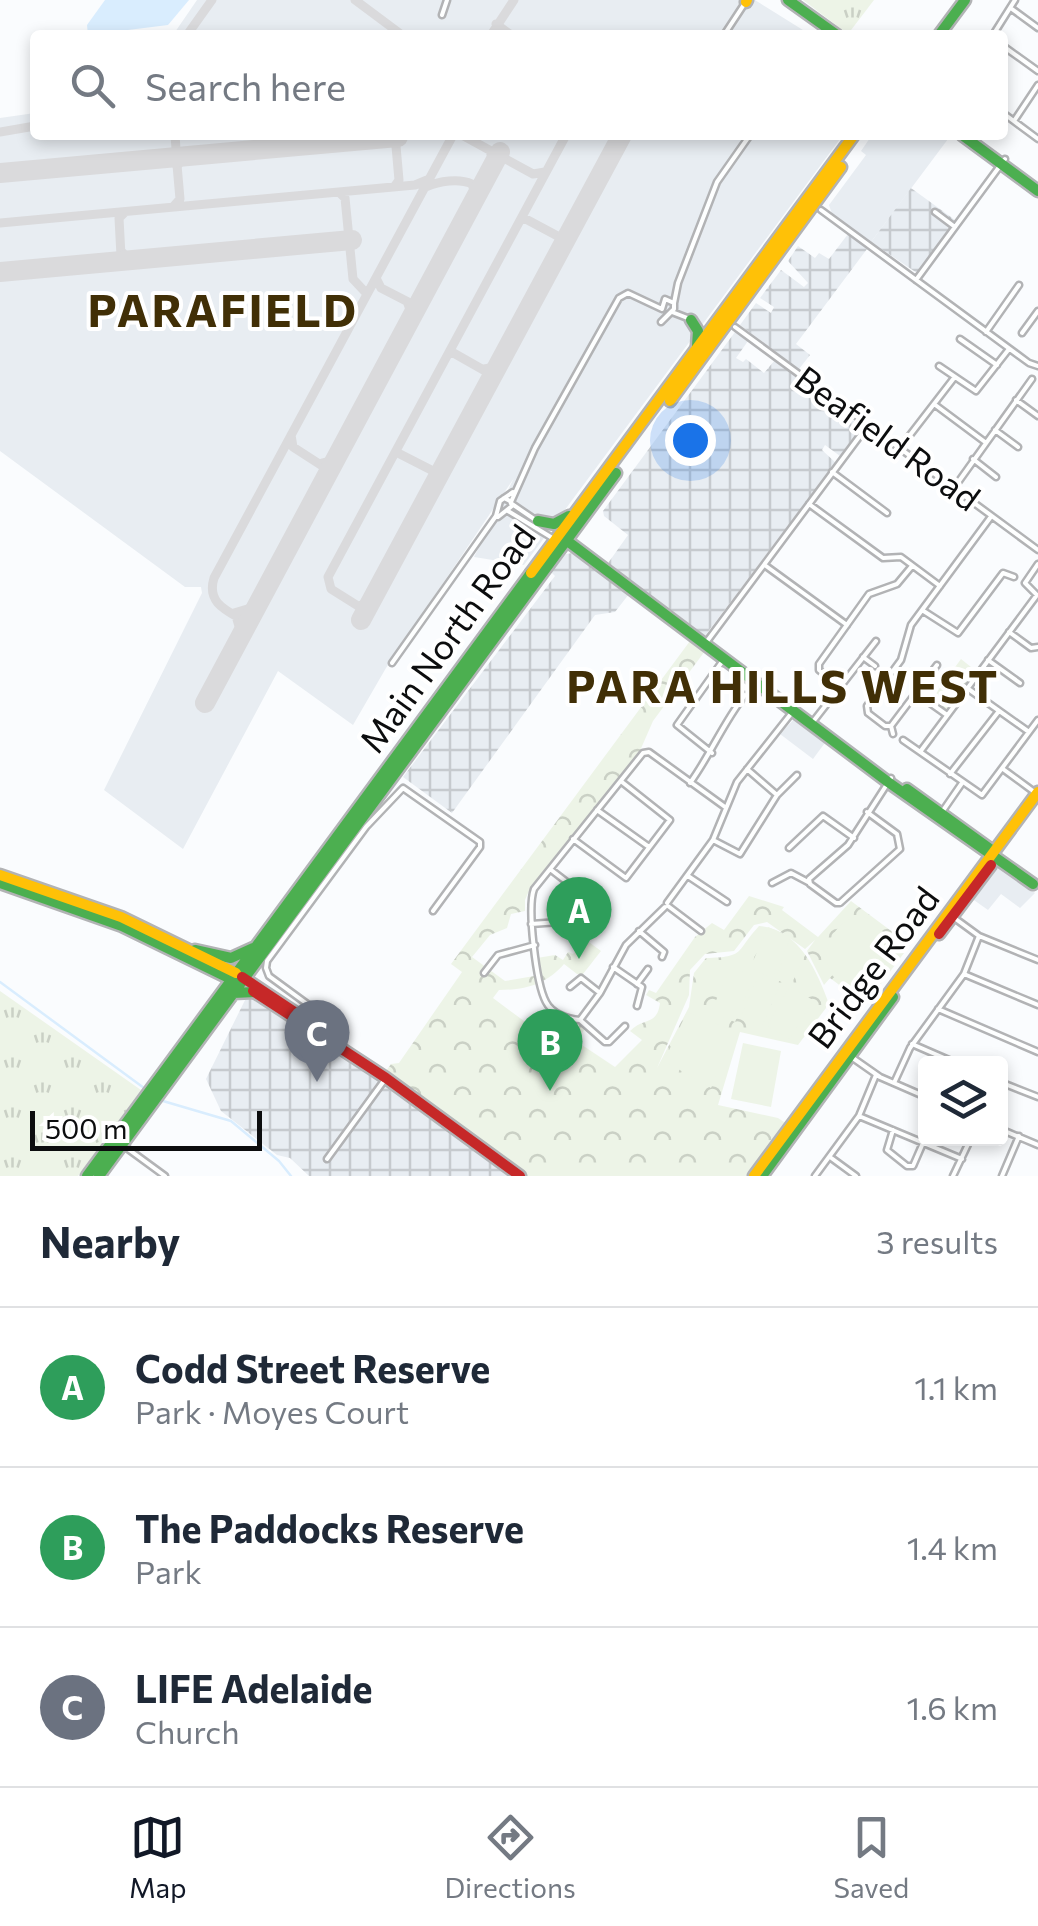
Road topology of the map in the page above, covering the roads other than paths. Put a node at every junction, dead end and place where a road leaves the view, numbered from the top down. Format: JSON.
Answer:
{"nodes":[{"id":1,"x":447,"y":0,"type":"edge"},
{"id":2,"x":748,"y":0,"type":"edge"},
{"id":3,"x":780,"y":0,"type":"edge"},
{"id":4,"x":788,"y":0,"type":"edge"},
{"id":5,"x":954,"y":0,"type":"edge"},
{"id":6,"x":965,"y":0,"type":"edge"},
{"id":7,"x":1016,"y":0,"type":"edge"},
{"id":8,"x":1012,"y":9,"type":"junction"},
{"id":9,"x":442,"y":15,"type":"dead end"},
{"id":10,"x":1038,"y":28,"type":"edge"},
{"id":11,"x":728,"y":30,"type":"edge"},
{"id":12,"x":820,"y":30,"type":"edge"},
{"id":13,"x":830,"y":30,"type":"edge"},
{"id":14,"x":933,"y":30,"type":"edge"},
{"id":15,"x":942,"y":30,"type":"edge"},
{"id":16,"x":997,"y":30,"type":"edge"},
{"id":17,"x":1008,"y":50,"type":"edge"},
{"id":18,"x":1038,"y":71,"type":"edge"},
{"id":19,"x":1038,"y":85,"type":"edge"},
{"id":20,"x":1008,"y":117,"type":"edge"},
{"id":21,"x":1014,"y":121,"type":"junction"},
{"id":22,"x":1038,"y":139,"type":"edge"},
{"id":23,"x":746,"y":140,"type":"edge"},
{"id":24,"x":850,"y":140,"type":"edge"},
{"id":25,"x":861,"y":140,"type":"edge"},
{"id":26,"x":970,"y":140,"type":"edge"},
{"id":27,"x":979,"y":140,"type":"edge"},
{"id":28,"x":854,"y":149,"type":"junction"},
{"id":29,"x":1003,"y":161,"type":"junction"},
{"id":30,"x":1038,"y":188,"type":"edge"},
{"id":31,"x":821,"y":210,"type":"joint"},
{"id":32,"x":935,"y":212,"type":"dead end"},
{"id":33,"x":955,"y":227,"type":"junction"},
{"id":34,"x":916,"y":280,"type":"junction"},
{"id":35,"x":678,"y":284,"type":"junction"},
{"id":36,"x":1018,"y":285,"type":"dead end"},
{"id":37,"x":665,"y":299,"type":"junction"},
{"id":38,"x":644,"y":300,"type":"junction"},
{"id":39,"x":675,"y":304,"type":"junction"},
{"id":40,"x":1038,"y":310,"type":"edge"},
{"id":41,"x":666,"y":311,"type":"junction"},
{"id":42,"x":691,"y":320,"type":"junction"},
{"id":43,"x":714,"y":324,"type":"junction"},
{"id":44,"x":735,"y":327,"type":"dead end"},
{"id":45,"x":986,"y":332,"type":"junction"},
{"id":46,"x":1022,"y":333,"type":"dead end"},
{"id":47,"x":960,"y":339,"type":"dead end"},
{"id":48,"x":696,"y":349,"type":"junction"},
{"id":49,"x":1009,"y":349,"type":"junction"},
{"id":50,"x":996,"y":365,"type":"junction"},
{"id":51,"x":939,"y":366,"type":"dead end"},
{"id":52,"x":1038,"y":366,"type":"edge"},
{"id":53,"x":954,"y":378,"type":"junction"},
{"id":54,"x":1032,"y":379,"type":"dead end"},
{"id":55,"x":1016,"y":400,"type":"junction"},
{"id":56,"x":934,"y":404,"type":"junction"},
{"id":57,"x":1034,"y":415,"type":"edge"},
{"id":58,"x":868,"y":424,"type":"junction"},
{"id":59,"x":994,"y":430,"type":"junction"},
{"id":60,"x":1016,"y":436,"type":"dead end"},
{"id":61,"x":986,"y":442,"type":"junction"},
{"id":62,"x":1012,"y":442,"type":"junction"},
{"id":63,"x":1018,"y":447,"type":"dead end"},
{"id":64,"x":900,"y":448,"type":"junction"},
{"id":65,"x":973,"y":460,"type":"junction"},
{"id":66,"x":994,"y":466,"type":"dead end"},
{"id":67,"x":832,"y":472,"type":"junction"},
{"id":68,"x":990,"y":472,"type":"junction"},
{"id":69,"x":996,"y":477,"type":"dead end"},
{"id":70,"x":516,"y":488,"type":"junction"},
{"id":71,"x":954,"y":488,"type":"junction"},
{"id":72,"x":504,"y":498,"type":"junction"},
{"id":73,"x":512,"y":503,"type":"junction"},
{"id":74,"x":809,"y":504,"type":"junction"},
{"id":75,"x":500,"y":508,"type":"junction"},
{"id":76,"x":507,"y":511,"type":"junction"},
{"id":77,"x":887,"y":512,"type":"dead end"},
{"id":78,"x":990,"y":517,"type":"junction"},
{"id":79,"x":576,"y":520,"type":"junction"},
{"id":80,"x":538,"y":522,"type":"junction"},
{"id":81,"x":488,"y":526,"type":"junction"},
{"id":82,"x":562,"y":541,"type":"junction"},
{"id":83,"x":1038,"y":550,"type":"edge"},
{"id":84,"x":1038,"y":564,"type":"edge"},
{"id":85,"x":764,"y":565,"type":"junction"},
{"id":86,"x":912,"y":566,"type":"junction"},
{"id":87,"x":1014,"y":577,"type":"dead end"},
{"id":88,"x":940,"y":586,"type":"junction"},
{"id":89,"x":1038,"y":595,"type":"edge"},
{"id":90,"x":922,"y":610,"type":"junction"},
{"id":91,"x":846,"y":625,"type":"junction"},
{"id":92,"x":1009,"y":632,"type":"junction"},
{"id":93,"x":876,"y":641,"type":"dead end"},
{"id":94,"x":906,"y":643,"type":"junction"},
{"id":95,"x":913,"y":643,"type":"dead end"},
{"id":96,"x":705,"y":644,"type":"junction"},
{"id":97,"x":1038,"y":647,"type":"edge"},
{"id":98,"x":724,"y":658,"type":"junction"},
{"id":99,"x":863,"y":658,"type":"junction"},
{"id":100,"x":988,"y":660,"type":"junction"},
{"id":101,"x":392,"y":663,"type":"dead end"},
{"id":102,"x":937,"y":664,"type":"dead end"},
{"id":103,"x":875,"y":666,"type":"dead end"},
{"id":104,"x":1020,"y":683,"type":"dead end"},
{"id":105,"x":840,"y":686,"type":"junction"},
{"id":106,"x":968,"y":688,"type":"junction"},
{"id":107,"x":916,"y":693,"type":"junction"},
{"id":108,"x":745,"y":695,"type":"dead end"},
{"id":109,"x":794,"y":710,"type":"junction"},
{"id":110,"x":998,"y":710,"type":"junction"},
{"id":111,"x":948,"y":715,"type":"junction"},
{"id":112,"x":1038,"y":720,"type":"edge"},
{"id":113,"x":812,"y":723,"type":"junction"},
{"id":114,"x":890,"y":726,"type":"junction"},
{"id":115,"x":1029,"y":732,"type":"junction"},
{"id":116,"x":893,"y":734,"type":"dead end"},
{"id":117,"x":903,"y":740,"type":"dead end"},
{"id":118,"x":920,"y":752,"type":"junction"},
{"id":119,"x":712,"y":753,"type":"junction"},
{"id":120,"x":748,"y":769,"type":"junction"},
{"id":121,"x":1003,"y":769,"type":"junction"},
{"id":122,"x":950,"y":774,"type":"junction"},
{"id":123,"x":797,"y":775,"type":"dead end"},
{"id":124,"x":620,"y":780,"type":"junction"},
{"id":125,"x":889,"y":780,"type":"junction"},
{"id":126,"x":690,"y":782,"type":"junction"},
{"id":127,"x":962,"y":783,"type":"junction"},
{"id":128,"x":1036,"y":794,"type":"edge"},
{"id":129,"x":776,"y":795,"type":"junction"},
{"id":130,"x":725,"y":807,"type":"junction"},
{"id":131,"x":597,"y":810,"type":"junction"},
{"id":132,"x":866,"y":812,"type":"junction"},
{"id":133,"x":939,"y":815,"type":"junction"},
{"id":134,"x":854,"y":838,"type":"junction"},
{"id":135,"x":574,"y":839,"type":"junction"},
{"id":136,"x":713,"y":840,"type":"junction"},
{"id":137,"x":649,"y":848,"type":"junction"},
{"id":138,"x":789,"y":848,"type":"dead end"},
{"id":139,"x":994,"y":852,"type":"junction"},
{"id":140,"x":550,"y":869,"type":"junction"},
{"id":141,"x":688,"y":876,"type":"junction"},
{"id":142,"x":1,"y":880,"type":"edge"},
{"id":143,"x":808,"y":882,"type":"junction"},
{"id":144,"x":772,"y":883,"type":"dead end"},
{"id":145,"x":1036,"y":885,"type":"edge"},
{"id":146,"x":726,"y":902,"type":"dead end"},
{"id":147,"x":667,"y":906,"type":"junction"},
{"id":148,"x":603,"y":910,"type":"dead end"},
{"id":149,"x":433,"y":911,"type":"dead end"},
{"id":150,"x":950,"y":915,"type":"junction"},
{"id":151,"x":531,"y":924,"type":"junction"},
{"id":152,"x":640,"y":931,"type":"junction"},
{"id":153,"x":701,"y":932,"type":"dead end"},
{"id":154,"x":979,"y":936,"type":"junction"},
{"id":155,"x":576,"y":939,"type":"dead end"},
{"id":156,"x":259,"y":943,"type":"junction"},
{"id":157,"x":535,"y":945,"type":"junction"},
{"id":158,"x":195,"y":950,"type":"junction"},
{"id":159,"x":662,"y":957,"type":"dead end"},
{"id":160,"x":1038,"y":960,"type":"edge"},
{"id":161,"x":613,"y":967,"type":"junction"},
{"id":162,"x":648,"y":969,"type":"dead end"},
{"id":163,"x":484,"y":973,"type":"dead end"},
{"id":164,"x":964,"y":974,"type":"junction"},
{"id":165,"x":239,"y":982,"type":"junction"},
{"id":166,"x":637,"y":984,"type":"junction"},
{"id":167,"x":280,"y":986,"type":"junction"},
{"id":168,"x":570,"y":987,"type":"dead end"},
{"id":169,"x":600,"y":993,"type":"junction"},
{"id":170,"x":271,"y":995,"type":"junction"},
{"id":171,"x":1038,"y":1005,"type":"edge"},
{"id":172,"x":637,"y":1006,"type":"dead end"},
{"id":173,"x":283,"y":1007,"type":"junction"},
{"id":174,"x":938,"y":1009,"type":"junction"},
{"id":175,"x":580,"y":1020,"type":"junction"},
{"id":176,"x":308,"y":1024,"type":"junction"},
{"id":177,"x":625,"y":1026,"type":"dead end"},
{"id":178,"x":912,"y":1044,"type":"junction"},
{"id":179,"x":1038,"y":1052,"type":"edge"},
{"id":180,"x":847,"y":1054,"type":"junction"},
{"id":181,"x":940,"y":1056,"type":"edge"},
{"id":182,"x":876,"y":1075,"type":"junction"},
{"id":183,"x":386,"y":1078,"type":"junction"},
{"id":184,"x":894,"y":1083,"type":"junction"},
{"id":185,"x":1008,"y":1085,"type":"edge"},
{"id":186,"x":1038,"y":1088,"type":"edge"},
{"id":187,"x":818,"y":1094,"type":"junction"},
{"id":188,"x":918,"y":1094,"type":"edge"},
{"id":189,"x":153,"y":1095,"type":"junction"},
{"id":190,"x":1036,"y":1097,"type":"edge"},
{"id":191,"x":860,"y":1116,"type":"junction"},
{"id":192,"x":125,"y":1125,"type":"junction"},
{"id":193,"x":893,"y":1130,"type":"junction"},
{"id":194,"x":1008,"y":1132,"type":"edge"},
{"id":195,"x":1018,"y":1136,"type":"junction"},
{"id":196,"x":918,"y":1141,"type":"edge"},
{"id":197,"x":122,"y":1145,"type":"junction"},
{"id":198,"x":1038,"y":1145,"type":"edge"},
{"id":199,"x":922,"y":1146,"type":"edge"},
{"id":200,"x":930,"y":1146,"type":"edge"},
{"id":201,"x":968,"y":1146,"type":"edge"},
{"id":202,"x":108,"y":1148,"type":"junction"},
{"id":203,"x":830,"y":1157,"type":"junction"},
{"id":204,"x":328,"y":1159,"type":"dead end"},
{"id":205,"x":962,"y":1159,"type":"junction"},
{"id":206,"x":87,"y":1176,"type":"edge"},
{"id":207,"x":99,"y":1176,"type":"edge"},
{"id":208,"x":165,"y":1176,"type":"edge"},
{"id":209,"x":520,"y":1176,"type":"edge"},
{"id":210,"x":754,"y":1176,"type":"edge"},
{"id":211,"x":762,"y":1176,"type":"edge"},
{"id":212,"x":816,"y":1176,"type":"edge"},
{"id":213,"x":856,"y":1176,"type":"edge"},
{"id":214,"x":953,"y":1176,"type":"edge"},
{"id":215,"x":1002,"y":1176,"type":"edge"}],
"edges":[{"from":1,"to":9,"type":"street"},
{"from":2,"to":11,"type":"street"},
{"from":3,"to":12,"type":"main road"},
{"from":4,"to":13,"type":"main road"},
{"from":5,"to":14,"type":"main road"},
{"from":6,"to":15,"type":"main road"},
{"from":7,"to":8,"type":"street"},
{"from":8,"to":10,"type":"street"},
{"from":8,"to":16,"type":"street"},
{"from":17,"to":18,"type":"street"},
{"from":19,"to":21,"type":"street"},
{"from":20,"to":21,"type":"street"},
{"from":21,"to":22,"type":"street"},
{"from":23,"to":35,"type":"street"},
{"from":24,"to":43,"type":"main road","name":"Main North Road"},
{"from":25,"to":28,"type":"main road","name":"Main North Road"},
{"from":26,"to":29,"type":"main road"},
{"from":27,"to":29,"type":"main road"},
{"from":28,"to":31,"type":"main road"},
{"from":28,"to":79,"type":"main road","name":"Main North Road"},
{"from":29,"to":30,"type":"main road"},
{"from":29,"to":33,"type":"street"},
{"from":31,"to":34,"type":"street"},
{"from":32,"to":33,"type":"street"},
{"from":33,"to":34,"type":"street"},
{"from":34,"to":45,"type":"street"},
{"from":35,"to":37,"type":"street"},
{"from":35,"to":39,"type":"street"},
{"from":36,"to":45,"type":"street"},
{"from":37,"to":38,"type":"street"},
{"from":37,"to":39,"type":"street"},
{"from":37,"to":41,"type":"street"},
{"from":38,"to":41,"type":"street"},
{"from":38,"to":70,"type":"street"},
{"from":39,"to":41,"type":"street"},
{"from":39,"to":42,"type":"street"},
{"from":40,"to":46,"type":"street"},
{"from":41,"to":42,"type":"street"},
{"from":42,"to":43,"type":"main road"},
{"from":42,"to":48,"type":"main road"},
{"from":43,"to":48,"type":"main road","name":"Main North Road"},
{"from":44,"to":58,"type":"street","name":"Beafield Road"},
{"from":45,"to":49,"type":"street"},
{"from":47,"to":50,"type":"street"},
{"from":48,"to":79,"type":"main road","name":"Main North Road"},
{"from":49,"to":50,"type":"street"},
{"from":49,"to":52,"type":"street"},
{"from":50,"to":53,"type":"street"},
{"from":51,"to":53,"type":"street"},
{"from":53,"to":56,"type":"street"},
{"from":54,"to":55,"type":"street"},
{"from":55,"to":57,"type":"street"},
{"from":55,"to":59,"type":"street"},
{"from":56,"to":61,"type":"street"},
{"from":56,"to":64,"type":"street"},
{"from":58,"to":64,"type":"street","name":"Beafield Road"},
{"from":58,"to":67,"type":"street"},
{"from":59,"to":61,"type":"street"},
{"from":59,"to":62,"type":"street"},
{"from":60,"to":62,"type":"street"},
{"from":61,"to":65,"type":"street"},
{"from":62,"to":63,"type":"street"},
{"from":64,"to":71,"type":"street","name":"Beafield Road"},
{"from":65,"to":68,"type":"street"},
{"from":65,"to":71,"type":"street"},
{"from":66,"to":68,"type":"street"},
{"from":67,"to":74,"type":"street"},
{"from":67,"to":77,"type":"street"},
{"from":68,"to":69,"type":"street"},
{"from":70,"to":72,"type":"street"},
{"from":70,"to":73,"type":"street"},
{"from":71,"to":78,"type":"street","name":"Beafield Road"},
{"from":72,"to":73,"type":"street"},
{"from":72,"to":75,"type":"street"},
{"from":73,"to":76,"type":"street"},
{"from":73,"to":80,"type":"street"},
{"from":74,"to":85,"type":"street"},
{"from":74,"to":86,"type":"street"},
{"from":75,"to":76,"type":"street"},
{"from":75,"to":81,"type":"street"},
{"from":76,"to":81,"type":"street"},
{"from":76,"to":82,"type":"street"},
{"from":78,"to":83,"type":"street","name":"Beafield Road"},
{"from":78,"to":88,"type":"street"},
{"from":79,"to":80,"type":"main road"},
{"from":79,"to":82,"type":"main road"},
{"from":79,"to":82,"type":"main road","name":"Main North Road"},
{"from":80,"to":82,"type":"street"},
{"from":81,"to":101,"type":"street"},
{"from":82,"to":96,"type":"main road"},
{"from":82,"to":156,"type":"main road","name":"Main North Road"},
{"from":82,"to":165,"type":"main road","name":"Main North Road"},
{"from":84,"to":89,"type":"street"},
{"from":85,"to":91,"type":"street"},
{"from":85,"to":96,"type":"street"},
{"from":86,"to":88,"type":"street"},
{"from":86,"to":91,"type":"street"},
{"from":87,"to":90,"type":"street"},
{"from":88,"to":90,"type":"street"},
{"from":89,"to":92,"type":"street"},
{"from":90,"to":94,"type":"street"},
{"from":91,"to":105,"type":"street"},
{"from":92,"to":97,"type":"street"},
{"from":92,"to":100,"type":"street"},
{"from":93,"to":99,"type":"street"},
{"from":94,"to":95,"type":"street"},
{"from":94,"to":114,"type":"street"},
{"from":96,"to":98,"type":"main road"},
{"from":98,"to":109,"type":"main road"},
{"from":98,"to":119,"type":"street"},
{"from":99,"to":103,"type":"street"},
{"from":99,"to":105,"type":"street"},
{"from":100,"to":104,"type":"street"},
{"from":100,"to":106,"type":"street"},
{"from":102,"to":107,"type":"street"},
{"from":105,"to":113,"type":"street"},
{"from":106,"to":110,"type":"street"},
{"from":106,"to":111,"type":"street"},
{"from":107,"to":111,"type":"street"},
{"from":107,"to":114,"type":"street"},
{"from":108,"to":119,"type":"street"},
{"from":109,"to":113,"type":"main road"},
{"from":109,"to":120,"type":"street"},
{"from":110,"to":115,"type":"street"},
{"from":110,"to":122,"type":"street"},
{"from":111,"to":118,"type":"street"},
{"from":112,"to":115,"type":"street"},
{"from":113,"to":125,"type":"main road"},
{"from":114,"to":116,"type":"street"},
{"from":115,"to":121,"type":"street"},
{"from":117,"to":118,"type":"street"},
{"from":118,"to":122,"type":"street"},
{"from":119,"to":126,"type":"street"},
{"from":120,"to":129,"type":"street"},
{"from":120,"to":130,"type":"street"},
{"from":121,"to":127,"type":"street"},
{"from":121,"to":128,"type":"street"},
{"from":122,"to":127,"type":"street"},
{"from":123,"to":129,"type":"street"},
{"from":124,"to":126,"type":"street"},
{"from":124,"to":131,"type":"street"},
{"from":124,"to":137,"type":"street"},
{"from":125,"to":132,"type":"street"},
{"from":125,"to":133,"type":"main road"},
{"from":126,"to":130,"type":"street"},
{"from":127,"to":133,"type":"street"},
{"from":128,"to":139,"type":"main road","name":"Bridge Road"},
{"from":129,"to":136,"type":"street"},
{"from":130,"to":136,"type":"street"},
{"from":131,"to":135,"type":"street"},
{"from":131,"to":137,"type":"street"},
{"from":132,"to":134,"type":"street"},
{"from":132,"to":143,"type":"street"},
{"from":133,"to":139,"type":"main road"},
{"from":134,"to":138,"type":"street"},
{"from":134,"to":143,"type":"street"},
{"from":135,"to":137,"type":"street"},
{"from":135,"to":140,"type":"street"},
{"from":136,"to":141,"type":"street"},
{"from":139,"to":145,"type":"main road"},
{"from":139,"to":150,"type":"main road","name":"Bridge Road"},
{"from":140,"to":148,"type":"street"},
{"from":140,"to":151,"type":"street"},
{"from":141,"to":146,"type":"street"},
{"from":141,"to":147,"type":"street"},
{"from":142,"to":158,"type":"main road"},
{"from":142,"to":165,"type":"main road"},
{"from":143,"to":144,"type":"street"},
{"from":147,"to":152,"type":"street"},
{"from":147,"to":153,"type":"street"},
{"from":149,"to":167,"type":"street"},
{"from":150,"to":154,"type":"street"},
{"from":150,"to":180,"type":"main road","name":"Bridge Road"},
{"from":151,"to":155,"type":"street"},
{"from":151,"to":157,"type":"street"},
{"from":152,"to":159,"type":"street"},
{"from":152,"to":161,"type":"street"},
{"from":154,"to":160,"type":"street"},
{"from":154,"to":164,"type":"street"},
{"from":156,"to":158,"type":"main road"},
{"from":156,"to":165,"type":"main road","name":"Main North Road"},
{"from":157,"to":163,"type":"street"},
{"from":157,"to":175,"type":"street"},
{"from":158,"to":165,"type":"main road"},
{"from":161,"to":166,"type":"street"},
{"from":161,"to":169,"type":"street"},
{"from":162,"to":166,"type":"street"},
{"from":164,"to":171,"type":"street"},
{"from":164,"to":174,"type":"street"},
{"from":165,"to":170,"type":"main road"},
{"from":165,"to":173,"type":"main road"},
{"from":165,"to":189,"type":"main road","name":"Main North Road"},
{"from":165,"to":189,"type":"main road","name":"Main North Road"},
{"from":166,"to":172,"type":"street"},
{"from":167,"to":170,"type":"main road"},
{"from":167,"to":176,"type":"street"},
{"from":168,"to":169,"type":"street"},
{"from":169,"to":175,"type":"street"},
{"from":170,"to":173,"type":"main road"},
{"from":173,"to":176,"type":"main road"},
{"from":174,"to":178,"type":"street"},
{"from":174,"to":179,"type":"street"},
{"from":175,"to":177,"type":"street"},
{"from":176,"to":183,"type":"main road"},
{"from":178,"to":181,"type":"street"},
{"from":178,"to":184,"type":"street"},
{"from":180,"to":182,"type":"street"},
{"from":180,"to":187,"type":"main road","name":"Bridge Road"},
{"from":182,"to":184,"type":"street"},
{"from":182,"to":191,"type":"street"},
{"from":183,"to":204,"type":"street"},
{"from":183,"to":209,"type":"main road"},
{"from":184,"to":188,"type":"street"},
{"from":185,"to":190,"type":"street"},
{"from":186,"to":190,"type":"street"},
{"from":187,"to":210,"type":"main road","name":"Bridge Road"},
{"from":187,"to":211,"type":"main road","name":"Bridge Road"},
{"from":189,"to":192,"type":"main road","name":"Main North Road"},
{"from":189,"to":197,"type":"main road","name":"Main North Road"},
{"from":191,"to":193,"type":"street"},
{"from":191,"to":203,"type":"street"},
{"from":192,"to":197,"type":"main road"},
{"from":192,"to":202,"type":"main road","name":"Main North Road"},
{"from":193,"to":196,"type":"street"},
{"from":193,"to":199,"type":"street"},
{"from":194,"to":195,"type":"street"},
{"from":195,"to":198,"type":"street"},
{"from":195,"to":215,"type":"street"},
{"from":197,"to":202,"type":"main road"},
{"from":197,"to":207,"type":"main road","name":"Main North Road"},
{"from":197,"to":208,"type":"street"},
{"from":200,"to":205,"type":"street"},
{"from":201,"to":205,"type":"street"},
{"from":202,"to":206,"type":"main road","name":"Main North Road"},
{"from":203,"to":212,"type":"street"},
{"from":203,"to":213,"type":"street"},
{"from":205,"to":214,"type":"street"}]}
